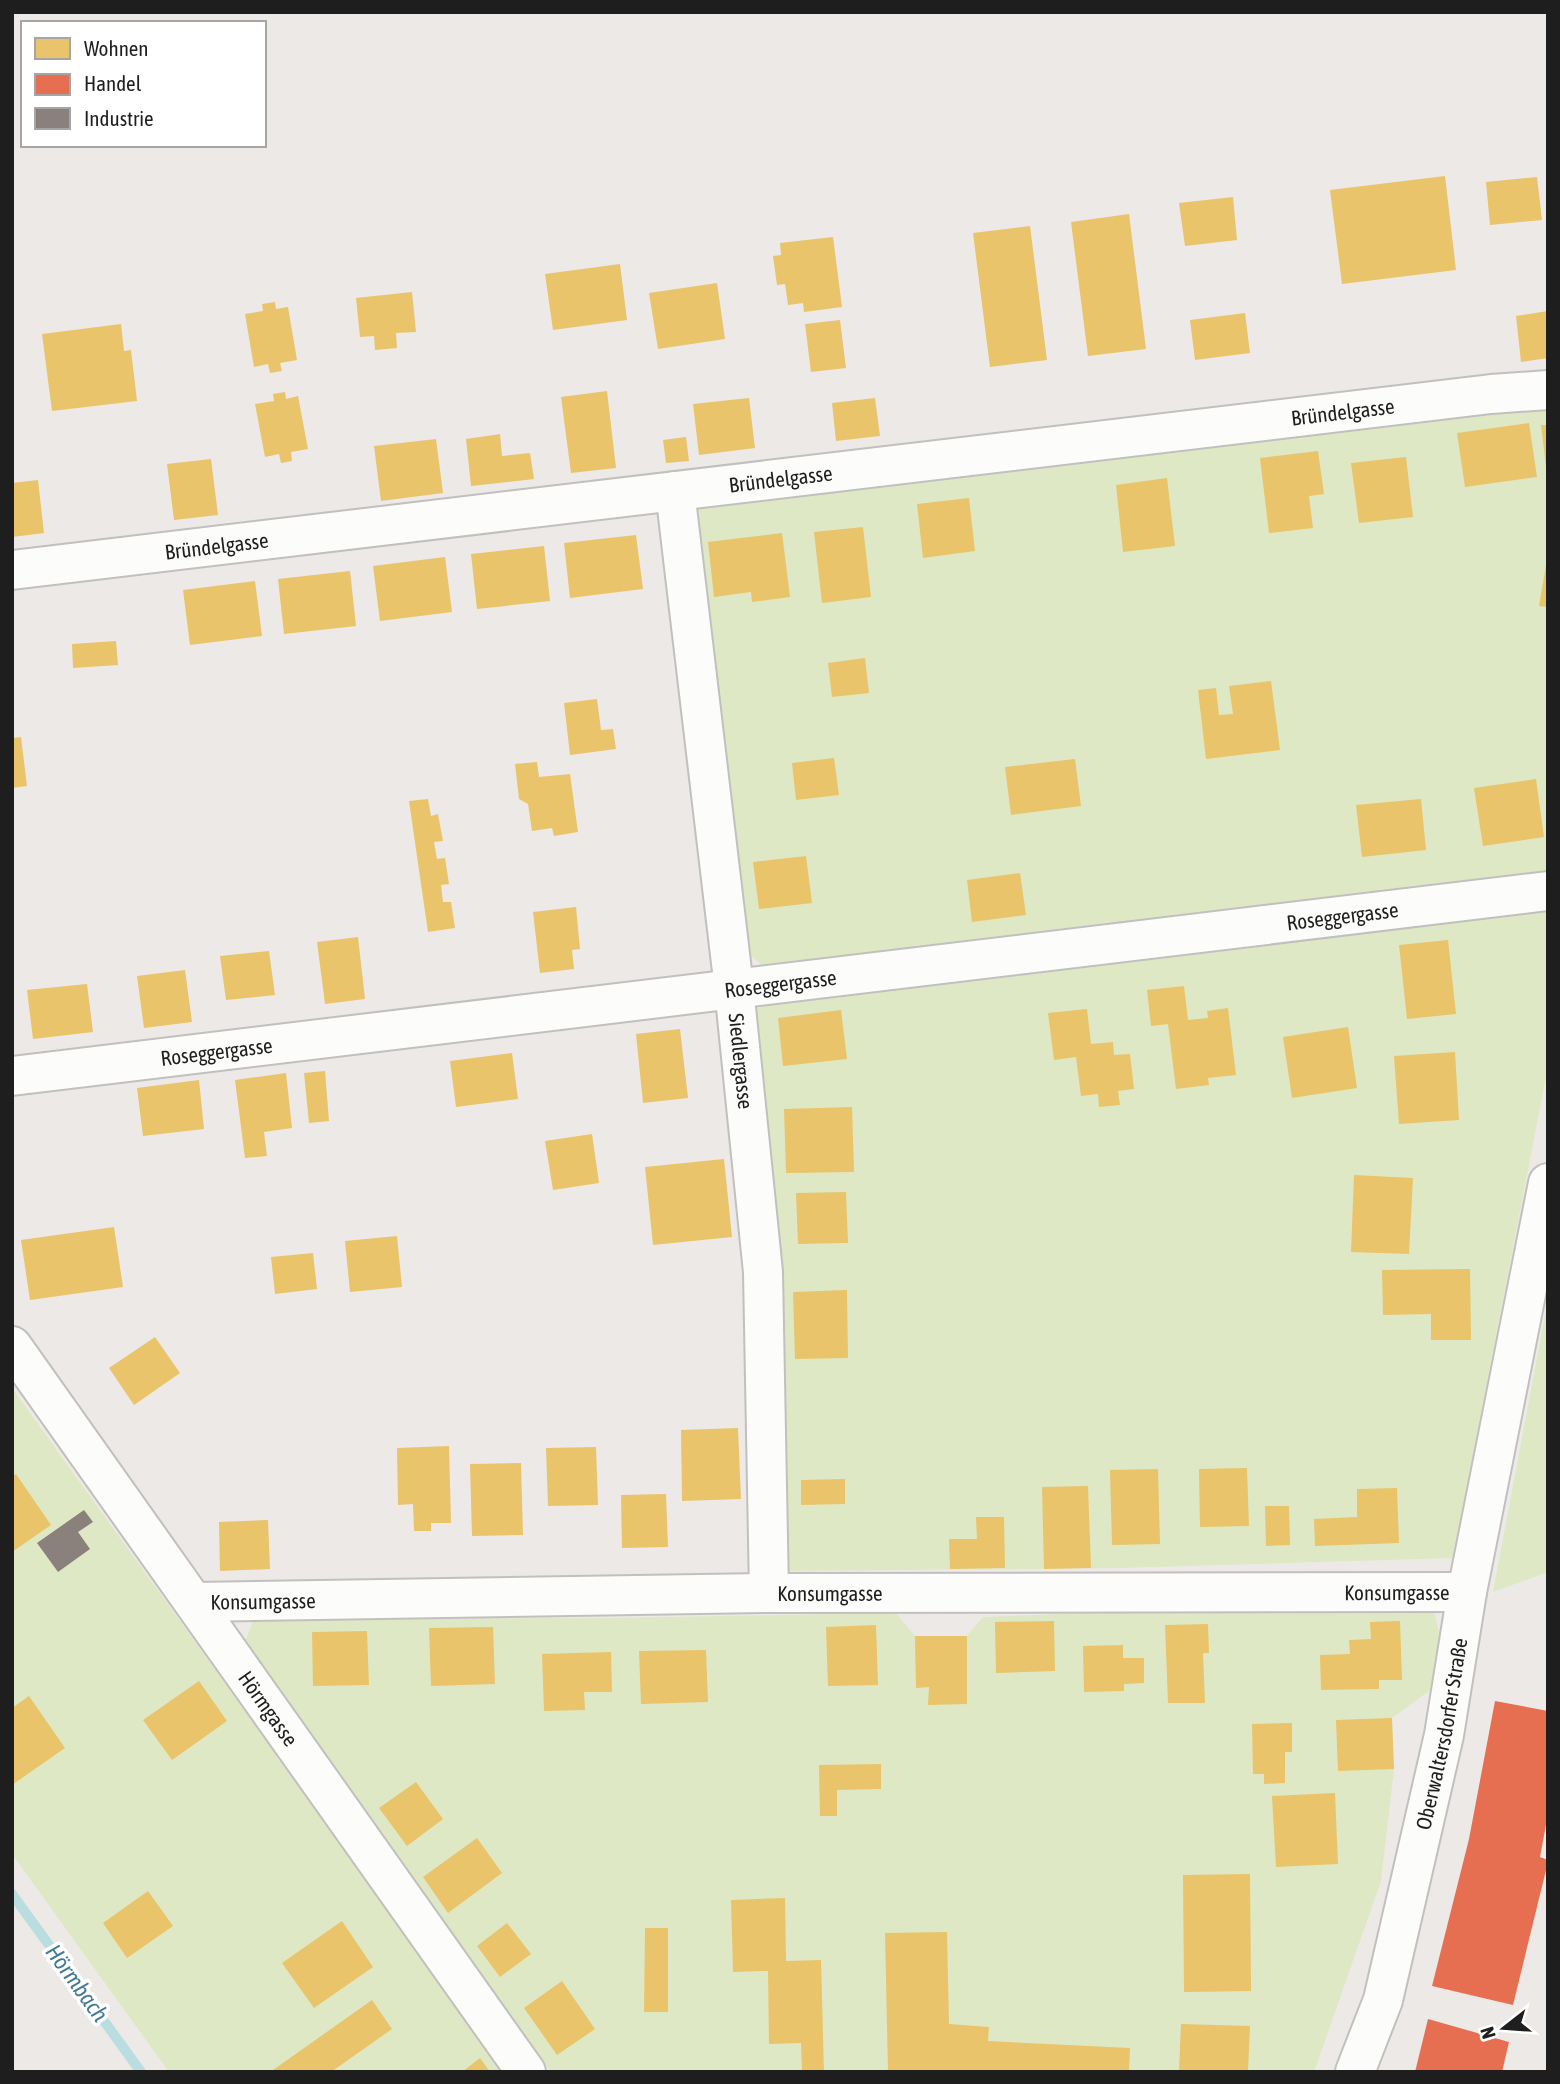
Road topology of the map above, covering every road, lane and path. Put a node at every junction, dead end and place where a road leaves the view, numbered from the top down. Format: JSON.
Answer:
{"nodes":[{"id":1,"x":1548,"y":390,"type":"edge"},
{"id":2,"x":675,"y":491,"type":"junction"},
{"id":3,"x":12,"y":570,"type":"edge"},
{"id":4,"x":1548,"y":891,"type":"edge"},
{"id":5,"x":734,"y":988,"type":"junction"},
{"id":6,"x":12,"y":1076,"type":"edge"},
{"id":7,"x":1548,"y":1183,"type":"edge"},
{"id":8,"x":12,"y":1346,"type":"edge"},
{"id":9,"x":1467,"y":1592,"type":"junction"},
{"id":10,"x":769,"y":1593,"type":"junction"},
{"id":11,"x":195,"y":1602,"type":"junction"},
{"id":12,"x":526,"y":2072,"type":"edge"},
{"id":13,"x":1355,"y":2072,"type":"edge"}],
"edges":[{"from":1,"to":2,"type":"street","name":"Bründelgasse"},
{"from":2,"to":3,"type":"street","name":"Bründelgasse"},
{"from":2,"to":5,"type":"street","name":"Siedlergasse"},
{"from":4,"to":5,"type":"street","name":"Roseggergasse"},
{"from":5,"to":6,"type":"street","name":"Roseggergasse"},
{"from":5,"to":10,"type":"street","name":"Siedlergasse"},
{"from":7,"to":9,"type":"street","name":"Oberwaltersdorfer Straße"},
{"from":8,"to":11,"type":"street","name":"Hörmgasse"},
{"from":9,"to":10,"type":"street","name":"Konsumgasse"},
{"from":9,"to":13,"type":"street","name":"Oberwaltersdorfer Straße"},
{"from":10,"to":11,"type":"street","name":"Konsumgasse"},
{"from":11,"to":12,"type":"street","name":"Hörmgasse"}]}
